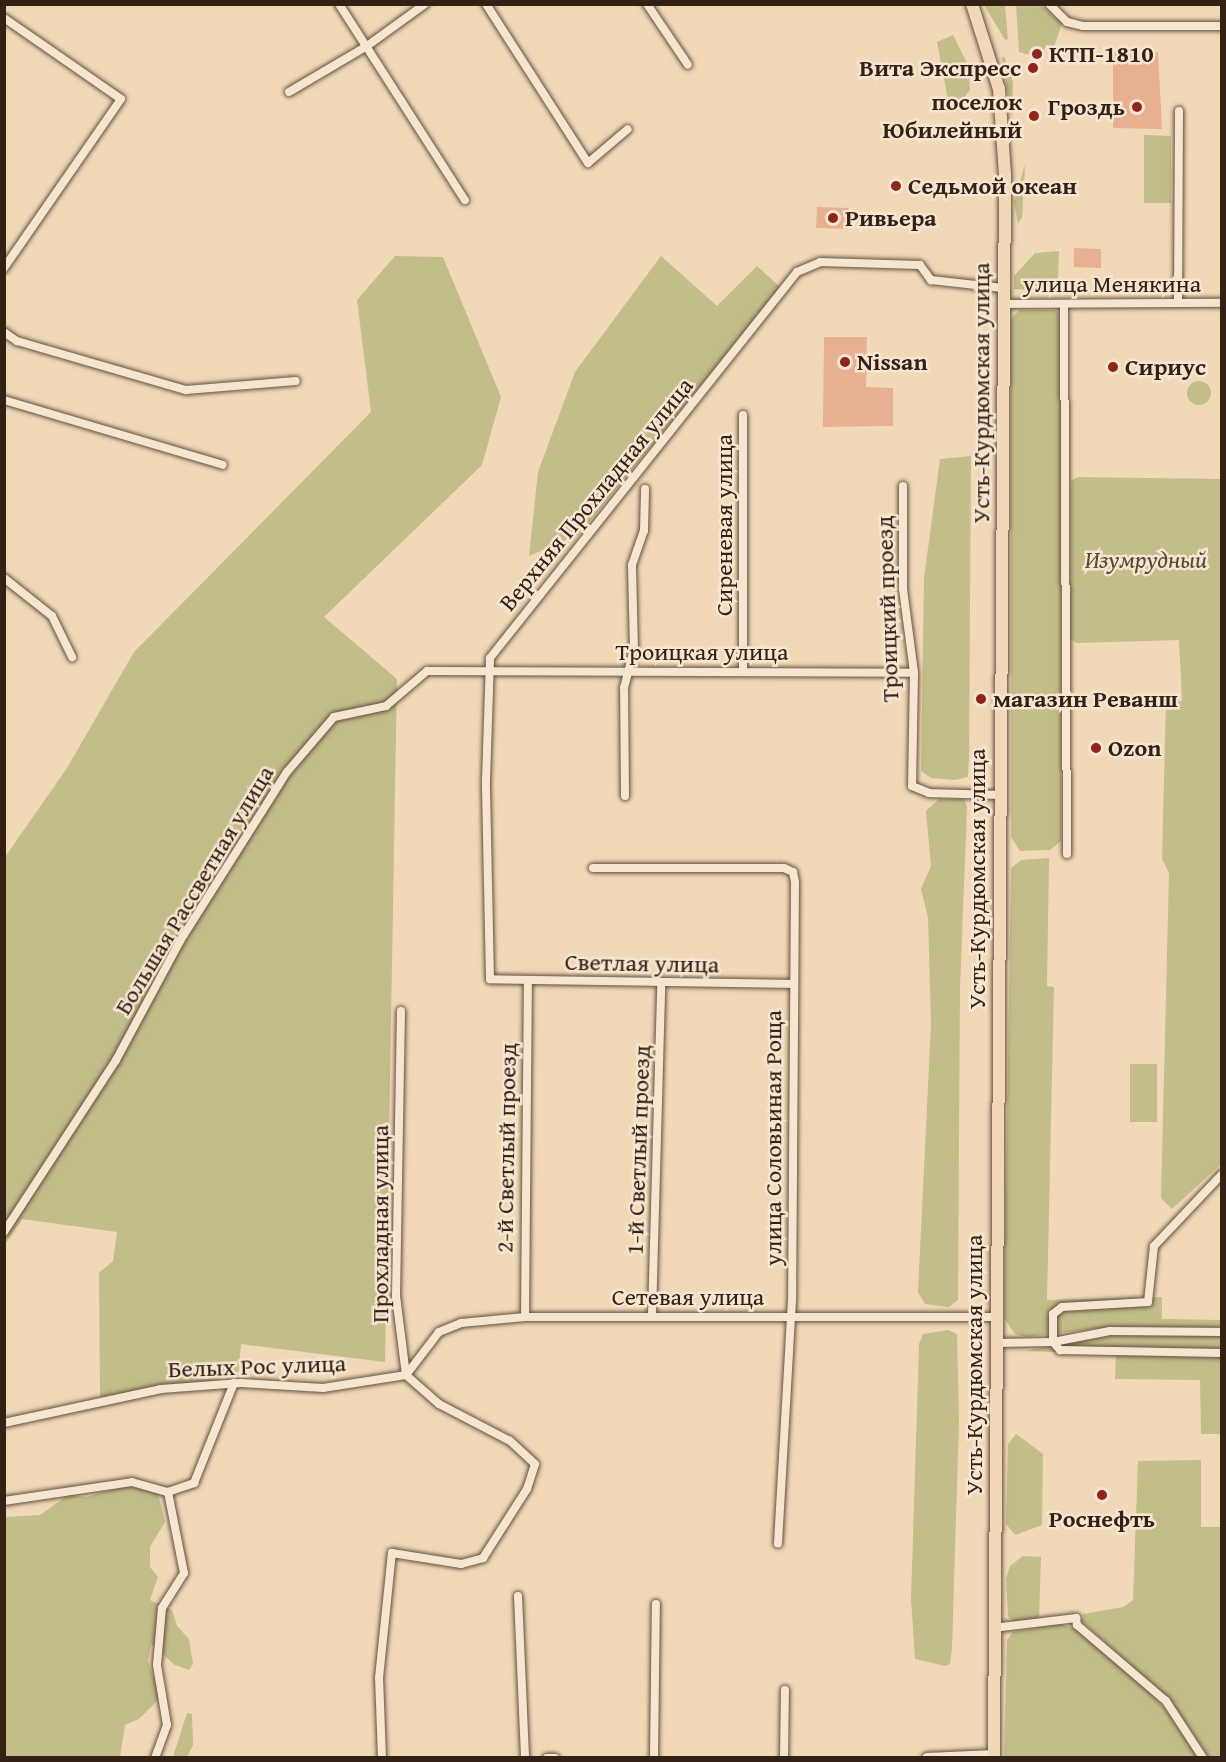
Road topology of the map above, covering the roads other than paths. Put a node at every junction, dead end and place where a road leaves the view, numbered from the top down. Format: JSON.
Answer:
{"nodes":[{"id":1,"x":339,"y":4,"type":"edge"},
{"id":2,"x":425,"y":4,"type":"edge"},
{"id":3,"x":486,"y":4,"type":"edge"},
{"id":4,"x":647,"y":4,"type":"edge"},
{"id":5,"x":972,"y":4,"type":"edge"},
{"id":6,"x":1049,"y":4,"type":"edge"},
{"id":7,"x":4,"y":18,"type":"edge"},
{"id":8,"x":1221,"y":26,"type":"edge"},
{"id":9,"x":367,"y":46,"type":"junction"},
{"id":10,"x":687,"y":65,"type":"dead end"},
{"id":11,"x":289,"y":92,"type":"dead end"},
{"id":12,"x":1179,"y":111,"type":"dead end"},
{"id":13,"x":628,"y":129,"type":"dead end"},
{"id":14,"x":465,"y":200,"type":"dead end"},
{"id":15,"x":4,"y":268,"type":"edge"},
{"id":16,"x":1003,"y":288,"type":"junction"},
{"id":17,"x":1178,"y":303,"type":"junction"},
{"id":18,"x":1221,"y":303,"type":"edge"},
{"id":19,"x":1002,"y":304,"type":"junction"},
{"id":20,"x":1064,"y":305,"type":"junction"},
{"id":21,"x":4,"y":332,"type":"edge"},
{"id":22,"x":296,"y":381,"type":"dead end"},
{"id":23,"x":4,"y":400,"type":"edge"},
{"id":24,"x":743,"y":415,"type":"dead end"},
{"id":25,"x":223,"y":465,"type":"dead end"},
{"id":26,"x":903,"y":486,"type":"dead end"},
{"id":27,"x":645,"y":489,"type":"dead end"},
{"id":28,"x":4,"y":578,"type":"edge"},
{"id":29,"x":72,"y":657,"type":"dead end"},
{"id":30,"x":629,"y":670,"type":"junction"},
{"id":31,"x":743,"y":671,"type":"junction"},
{"id":32,"x":490,"y":672,"type":"junction"},
{"id":33,"x":914,"y":674,"type":"junction"},
{"id":34,"x":999,"y":795,"type":"junction"},
{"id":35,"x":625,"y":796,"type":"dead end"},
{"id":36,"x":1067,"y":854,"type":"dead end"},
{"id":37,"x":593,"y":868,"type":"dead end"},
{"id":38,"x":490,"y":979,"type":"joint"},
{"id":39,"x":528,"y":980,"type":"junction"},
{"id":40,"x":661,"y":984,"type":"junction"},
{"id":41,"x":794,"y":984,"type":"junction"},
{"id":42,"x":401,"y":1011,"type":"dead end"},
{"id":43,"x":1221,"y":1174,"type":"edge"},
{"id":44,"x":4,"y":1232,"type":"edge"},
{"id":45,"x":652,"y":1316,"type":"junction"},
{"id":46,"x":789,"y":1316,"type":"junction"},
{"id":47,"x":525,"y":1317,"type":"junction"},
{"id":48,"x":994,"y":1317,"type":"junction"},
{"id":49,"x":1221,"y":1332,"type":"edge"},
{"id":50,"x":1053,"y":1342,"type":"junction"},
{"id":51,"x":994,"y":1343,"type":"junction"},
{"id":52,"x":1221,"y":1353,"type":"edge"},
{"id":53,"x":405,"y":1375,"type":"junction"},
{"id":54,"x":234,"y":1383,"type":"junction"},
{"id":55,"x":4,"y":1423,"type":"edge"},
{"id":56,"x":168,"y":1492,"type":"junction"},
{"id":57,"x":4,"y":1501,"type":"edge"},
{"id":58,"x":778,"y":1544,"type":"dead end"},
{"id":59,"x":518,"y":1596,"type":"dead end"},
{"id":60,"x":656,"y":1604,"type":"dead end"},
{"id":61,"x":993,"y":1628,"type":"junction"},
{"id":62,"x":785,"y":1690,"type":"dead end"},
{"id":63,"x":994,"y":1756,"type":"edge"},
{"id":64,"x":155,"y":1758,"type":"edge"},
{"id":65,"x":382,"y":1758,"type":"edge"},
{"id":66,"x":525,"y":1758,"type":"edge"},
{"id":67,"x":547,"y":1758,"type":"edge"},
{"id":68,"x":555,"y":1758,"type":"edge"},
{"id":69,"x":654,"y":1758,"type":"edge"},
{"id":70,"x":784,"y":1758,"type":"edge"},
{"id":71,"x":927,"y":1758,"type":"edge"},
{"id":72,"x":1203,"y":1758,"type":"edge"}],
"edges":[{"from":1,"to":9,"type":"street"},
{"from":2,"to":9,"type":"street"},
{"from":3,"to":13,"type":"street"},
{"from":4,"to":10,"type":"street"},
{"from":5,"to":16,"type":"main road","name":"Усть-Курдюмская улица"},
{"from":6,"to":8,"type":"street"},
{"from":7,"to":15,"type":"street"},
{"from":9,"to":11,"type":"street"},
{"from":9,"to":14,"type":"street"},
{"from":12,"to":17,"type":"street"},
{"from":16,"to":19,"type":"main road","name":"Усть-Курдюмская улица"},
{"from":16,"to":32,"type":"street","name":"Верхняя Прохладная улица"},
{"from":17,"to":18,"type":"street","name":"улица Менякина"},
{"from":17,"to":20,"type":"street","name":"улица Менякина"},
{"from":19,"to":20,"type":"street","name":"улица Менякина"},
{"from":19,"to":34,"type":"main road","name":"Усть-Курдюмская улица"},
{"from":20,"to":36,"type":"street"},
{"from":21,"to":22,"type":"street"},
{"from":23,"to":25,"type":"street"},
{"from":24,"to":31,"type":"street","name":"Сиреневая улица"},
{"from":26,"to":33,"type":"street","name":"Троицкий проезд"},
{"from":27,"to":30,"type":"street"},
{"from":28,"to":29,"type":"street"},
{"from":30,"to":31,"type":"street","name":"Троицкая улица"},
{"from":30,"to":32,"type":"street","name":"Троицкая улица"},
{"from":30,"to":35,"type":"street"},
{"from":31,"to":33,"type":"street","name":"Троицкая улица"},
{"from":32,"to":38,"type":"street","name":"Верхняя Прохладная улица"},
{"from":32,"to":44,"type":"street","name":"Большая Рассветная улица"},
{"from":33,"to":34,"type":"street","name":"Троицкий проезд"},
{"from":34,"to":48,"type":"main road","name":"Усть-Курдюмская улица"},
{"from":37,"to":41,"type":"street","name":"улица Соловьиная Роща"},
{"from":38,"to":39,"type":"street","name":"Светлая улица"},
{"from":39,"to":40,"type":"street","name":"Светлая улица"},
{"from":39,"to":47,"type":"street","name":"2-й Светлый проезд"},
{"from":40,"to":41,"type":"street","name":"Светлая улица"},
{"from":40,"to":45,"type":"street","name":"1-й Светлый проезд"},
{"from":41,"to":46,"type":"street","name":"улица Соловьиная Роща"},
{"from":42,"to":53,"type":"street","name":"Прохладная улица"},
{"from":43,"to":50,"type":"street"},
{"from":45,"to":46,"type":"street","name":"Сетевая улица"},
{"from":45,"to":47,"type":"street","name":"Сетевая улица"},
{"from":46,"to":48,"type":"street","name":"Сетевая улица"},
{"from":46,"to":58,"type":"street","name":"улица Соловьиная Роща"},
{"from":47,"to":53,"type":"street","name":"Сетевая улица"},
{"from":48,"to":51,"type":"main road","name":"Усть-Курдюмская улица"},
{"from":49,"to":50,"type":"street"},
{"from":50,"to":51,"type":"street"},
{"from":50,"to":52,"type":"street"},
{"from":51,"to":61,"type":"main road","name":"Усть-Курдюмская улица"},
{"from":53,"to":54,"type":"street","name":"Белых Рос улица"},
{"from":53,"to":65,"type":"street"},
{"from":54,"to":55,"type":"street","name":"Белых Рос улица"},
{"from":54,"to":56,"type":"street"},
{"from":56,"to":57,"type":"street"},
{"from":56,"to":64,"type":"street"},
{"from":59,"to":66,"type":"street"},
{"from":60,"to":69,"type":"street"},
{"from":61,"to":63,"type":"main road","name":"Усть-Курдюмская улица"},
{"from":61,"to":72,"type":"street"},
{"from":62,"to":70,"type":"street"},
{"from":63,"to":71,"type":"street"},
{"from":67,"to":68,"type":"street"}]}
